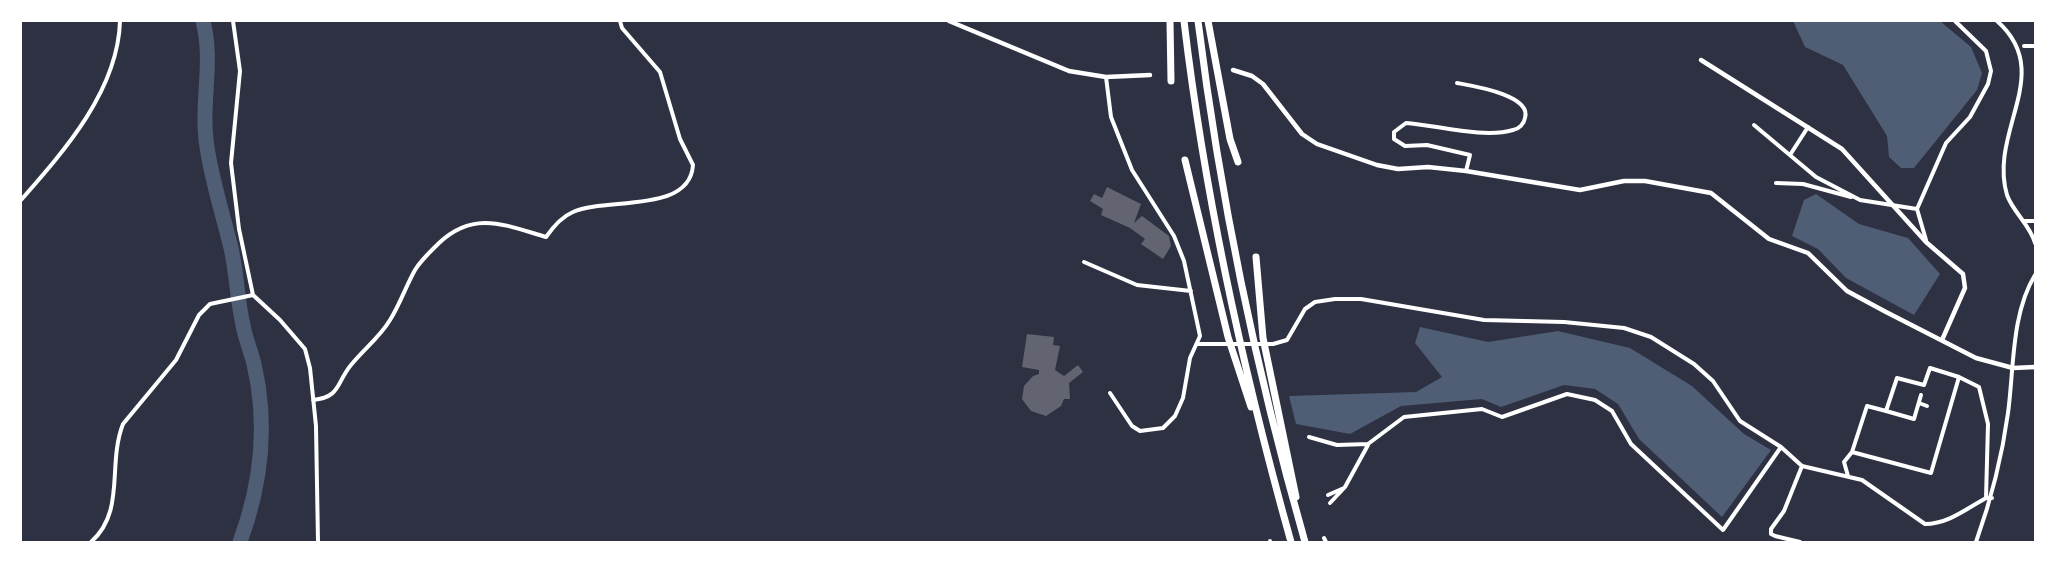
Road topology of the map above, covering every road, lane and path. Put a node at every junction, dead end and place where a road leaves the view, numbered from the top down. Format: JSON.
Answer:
{"nodes":[{"id":1,"x":120,"y":21,"type":"edge"},
{"id":2,"x":233,"y":21,"type":"edge"},
{"id":3,"x":620,"y":21,"type":"edge"},
{"id":4,"x":949,"y":21,"type":"edge"},
{"id":5,"x":1170,"y":21,"type":"edge"},
{"id":6,"x":1185,"y":21,"type":"edge"},
{"id":7,"x":1198,"y":21,"type":"edge"},
{"id":8,"x":1209,"y":21,"type":"edge"},
{"id":9,"x":1955,"y":21,"type":"edge"},
{"id":10,"x":1997,"y":21,"type":"edge"},
{"id":11,"x":2024,"y":46,"type":"junction"},
{"id":12,"x":2035,"y":46,"type":"edge"},
{"id":13,"x":2026,"y":53,"type":"dead end"},
{"id":14,"x":1701,"y":60,"type":"dead end"},
{"id":15,"x":1233,"y":70,"type":"dead end"},
{"id":16,"x":1150,"y":75,"type":"dead end"},
{"id":17,"x":1106,"y":77,"type":"junction"},
{"id":18,"x":1172,"y":81,"type":"dead end"},
{"id":19,"x":1457,"y":82,"type":"dead end"},
{"id":20,"x":2021,"y":110,"type":"dead end"},
{"id":21,"x":1754,"y":125,"type":"dead end"},
{"id":22,"x":1808,"y":127,"type":"junction"},
{"id":23,"x":1790,"y":155,"type":"junction"},
{"id":24,"x":1185,"y":160,"type":"dead end"},
{"id":25,"x":1238,"y":162,"type":"dead end"},
{"id":26,"x":1466,"y":171,"type":"junction"},
{"id":27,"x":1776,"y":183,"type":"dead end"},
{"id":28,"x":21,"y":200,"type":"edge"},
{"id":29,"x":1860,"y":200,"type":"junction"},
{"id":30,"x":1893,"y":205,"type":"junction"},
{"id":31,"x":1917,"y":209,"type":"junction"},
{"id":32,"x":2023,"y":221,"type":"junction"},
{"id":33,"x":2035,"y":221,"type":"edge"},
{"id":34,"x":1926,"y":242,"type":"junction"},
{"id":35,"x":2035,"y":243,"type":"edge"},
{"id":36,"x":1256,"y":257,"type":"dead end"},
{"id":37,"x":1084,"y":262,"type":"dead end"},
{"id":38,"x":2035,"y":275,"type":"edge"},
{"id":39,"x":1191,"y":291,"type":"junction"},
{"id":40,"x":253,"y":295,"type":"junction"},
{"id":41,"x":1942,"y":340,"type":"junction"},
{"id":42,"x":1197,"y":344,"type":"junction"},
{"id":43,"x":2035,"y":367,"type":"edge"},
{"id":44,"x":2013,"y":368,"type":"junction"},
{"id":45,"x":1959,"y":377,"type":"junction"},
{"id":46,"x":1110,"y":393,"type":"dead end"},
{"id":47,"x":1921,"y":396,"type":"dead end"},
{"id":48,"x":314,"y":400,"type":"junction"},
{"id":49,"x":1919,"y":404,"type":"junction"},
{"id":50,"x":1927,"y":406,"type":"dead end"},
{"id":51,"x":1886,"y":411,"type":"junction"},
{"id":52,"x":1309,"y":437,"type":"dead end"},
{"id":53,"x":1368,"y":444,"type":"junction"},
{"id":54,"x":1781,"y":447,"type":"junction"},
{"id":55,"x":1852,"y":452,"type":"junction"},
{"id":56,"x":1802,"y":466,"type":"junction"},
{"id":57,"x":1270,"y":467,"type":"junction"},
{"id":58,"x":1288,"y":469,"type":"junction"},
{"id":59,"x":1848,"y":477,"type":"junction"},
{"id":60,"x":1345,"y":487,"type":"junction"},
{"id":61,"x":1328,"y":495,"type":"dead end"},
{"id":62,"x":1986,"y":498,"type":"junction"},
{"id":63,"x":1992,"y":498,"type":"junction"},
{"id":64,"x":1330,"y":503,"type":"dead end"},
{"id":65,"x":91,"y":542,"type":"edge"},
{"id":66,"x":318,"y":542,"type":"edge"},
{"id":67,"x":1291,"y":542,"type":"edge"},
{"id":68,"x":1305,"y":542,"type":"edge"},
{"id":69,"x":1800,"y":542,"type":"edge"},
{"id":70,"x":1976,"y":542,"type":"edge"}],
"edges":[{"from":1,"to":28,"type":"street"},
{"from":2,"to":40,"type":"street"},
{"from":3,"to":48,"type":"street"},
{"from":4,"to":17,"type":"street"},
{"from":5,"to":18,"type":"highway"},
{"from":6,"to":57,"type":"highway"},
{"from":7,"to":58,"type":"highway"},
{"from":8,"to":25,"type":"highway"},
{"from":9,"to":31,"type":"street"},
{"from":10,"to":11,"type":"street"},
{"from":11,"to":12,"type":"street"},
{"from":11,"to":13,"type":"street"},
{"from":14,"to":22,"type":"street"},
{"from":15,"to":26,"type":"street"},
{"from":16,"to":17,"type":"street"},
{"from":17,"to":39,"type":"street"},
{"from":19,"to":26,"type":"street"},
{"from":20,"to":32,"type":"street"},
{"from":21,"to":23,"type":"street"},
{"from":22,"to":23,"type":"street"},
{"from":22,"to":30,"type":"street"},
{"from":23,"to":29,"type":"street"},
{"from":24,"to":57,"type":"highway"},
{"from":26,"to":41,"type":"street"},
{"from":27,"to":29,"type":"street"},
{"from":29,"to":30,"type":"street"},
{"from":30,"to":31,"type":"street"},
{"from":30,"to":34,"type":"street"},
{"from":31,"to":34,"type":"street"},
{"from":32,"to":33,"type":"street"},
{"from":32,"to":35,"type":"street"},
{"from":34,"to":41,"type":"street"},
{"from":36,"to":58,"type":"highway"},
{"from":37,"to":39,"type":"street"},
{"from":38,"to":44,"type":"street"},
{"from":39,"to":42,"type":"street"},
{"from":40,"to":48,"type":"street"},
{"from":40,"to":65,"type":"street"},
{"from":41,"to":44,"type":"street"},
{"from":42,"to":46,"type":"street"},
{"from":42,"to":54,"type":"street"},
{"from":43,"to":44,"type":"street"},
{"from":44,"to":63,"type":"street"},
{"from":45,"to":51,"type":"street"},
{"from":45,"to":55,"type":"street"},
{"from":45,"to":62,"type":"street"},
{"from":47,"to":49,"type":"street"},
{"from":48,"to":66,"type":"street"},
{"from":49,"to":50,"type":"street"},
{"from":49,"to":51,"type":"street"},
{"from":51,"to":55,"type":"street"},
{"from":52,"to":53,"type":"street"},
{"from":53,"to":54,"type":"street"},
{"from":53,"to":60,"type":"street"},
{"from":54,"to":56,"type":"street"},
{"from":55,"to":59,"type":"street"},
{"from":56,"to":59,"type":"street"},
{"from":56,"to":69,"type":"street"},
{"from":57,"to":67,"type":"highway"},
{"from":58,"to":68,"type":"highway"},
{"from":59,"to":62,"type":"street"},
{"from":60,"to":61,"type":"street"},
{"from":60,"to":64,"type":"street"},
{"from":62,"to":63,"type":"street"},
{"from":63,"to":70,"type":"street"}]}
